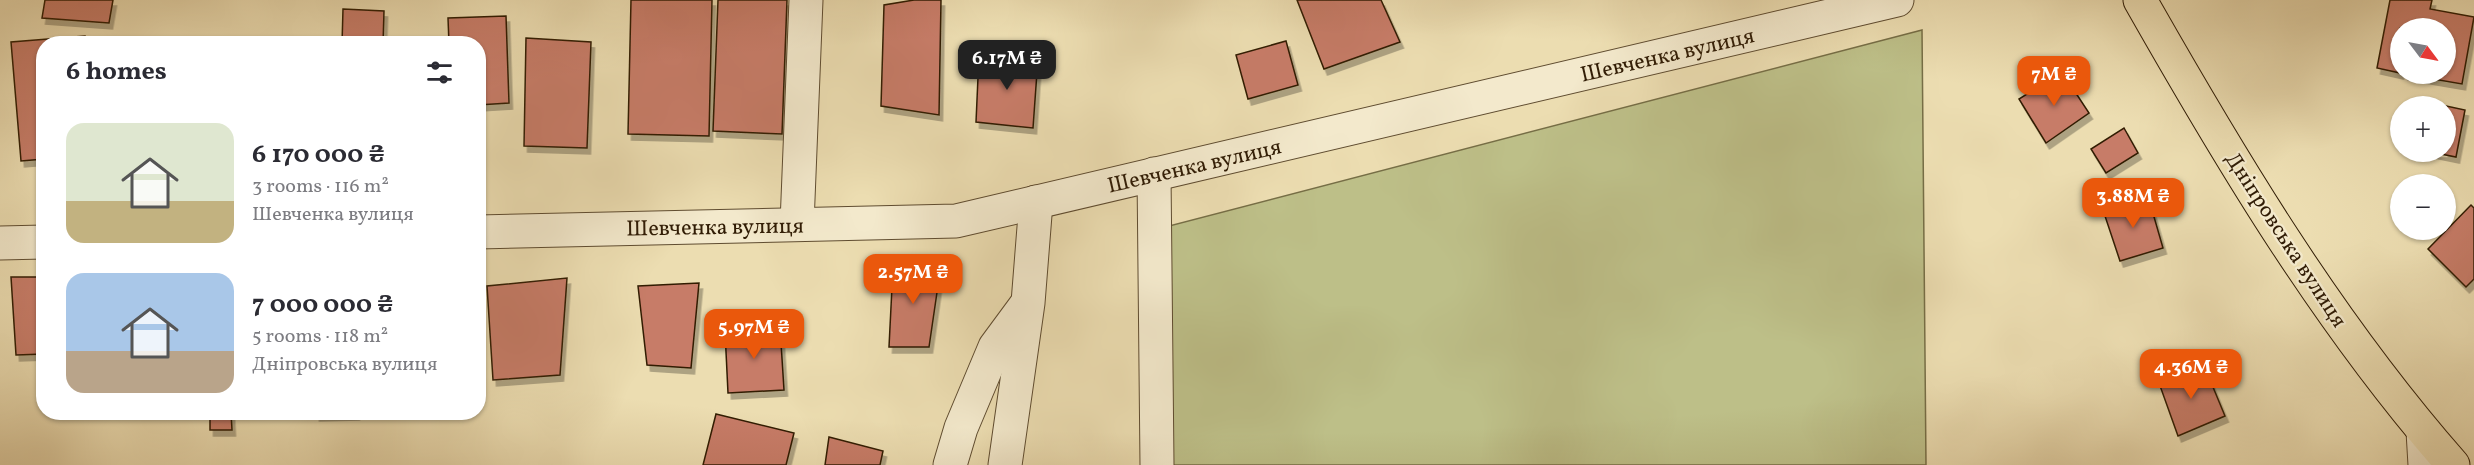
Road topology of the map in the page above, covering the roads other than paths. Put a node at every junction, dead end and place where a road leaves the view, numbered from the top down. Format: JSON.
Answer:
{"nodes":[{"id":1,"x":806,"y":0,"type":"edge"},
{"id":2,"x":1897,"y":0,"type":"edge"},
{"id":3,"x":2140,"y":0,"type":"edge"},
{"id":4,"x":1154,"y":174,"type":"junction"},
{"id":5,"x":1036,"y":202,"type":"junction"},
{"id":6,"x":797,"y":224,"type":"junction"},
{"id":7,"x":486,"y":232,"type":"edge"},
{"id":8,"x":36,"y":242,"type":"edge"},
{"id":9,"x":0,"y":243,"type":"edge"},
{"id":10,"x":1028,"y":303,"type":"junction"},
{"id":11,"x":2423,"y":431,"type":"junction"},
{"id":12,"x":950,"y":465,"type":"edge"},
{"id":13,"x":1005,"y":465,"type":"edge"},
{"id":14,"x":1157,"y":465,"type":"edge"},
{"id":15,"x":2426,"y":465,"type":"edge"},
{"id":16,"x":2453,"y":465,"type":"edge"}],
"edges":[{"from":1,"to":6,"type":"street"},
{"from":2,"to":4,"type":"street","name":"Шевченка вулиця"},
{"from":3,"to":11,"type":"highway","name":"Дніпровська вулиця"},
{"from":4,"to":5,"type":"street","name":"Шевченка вулиця"},
{"from":4,"to":14,"type":"street"},
{"from":5,"to":6,"type":"street","name":"Шевченка вулиця"},
{"from":5,"to":10,"type":"street"},
{"from":6,"to":7,"type":"street","name":"Шевченка вулиця"},
{"from":8,"to":9,"type":"street"},
{"from":10,"to":12,"type":"street"},
{"from":10,"to":13,"type":"street"},
{"from":11,"to":15,"type":"street"},
{"from":11,"to":16,"type":"highway","name":"Дніпровська вулиця"}]}
